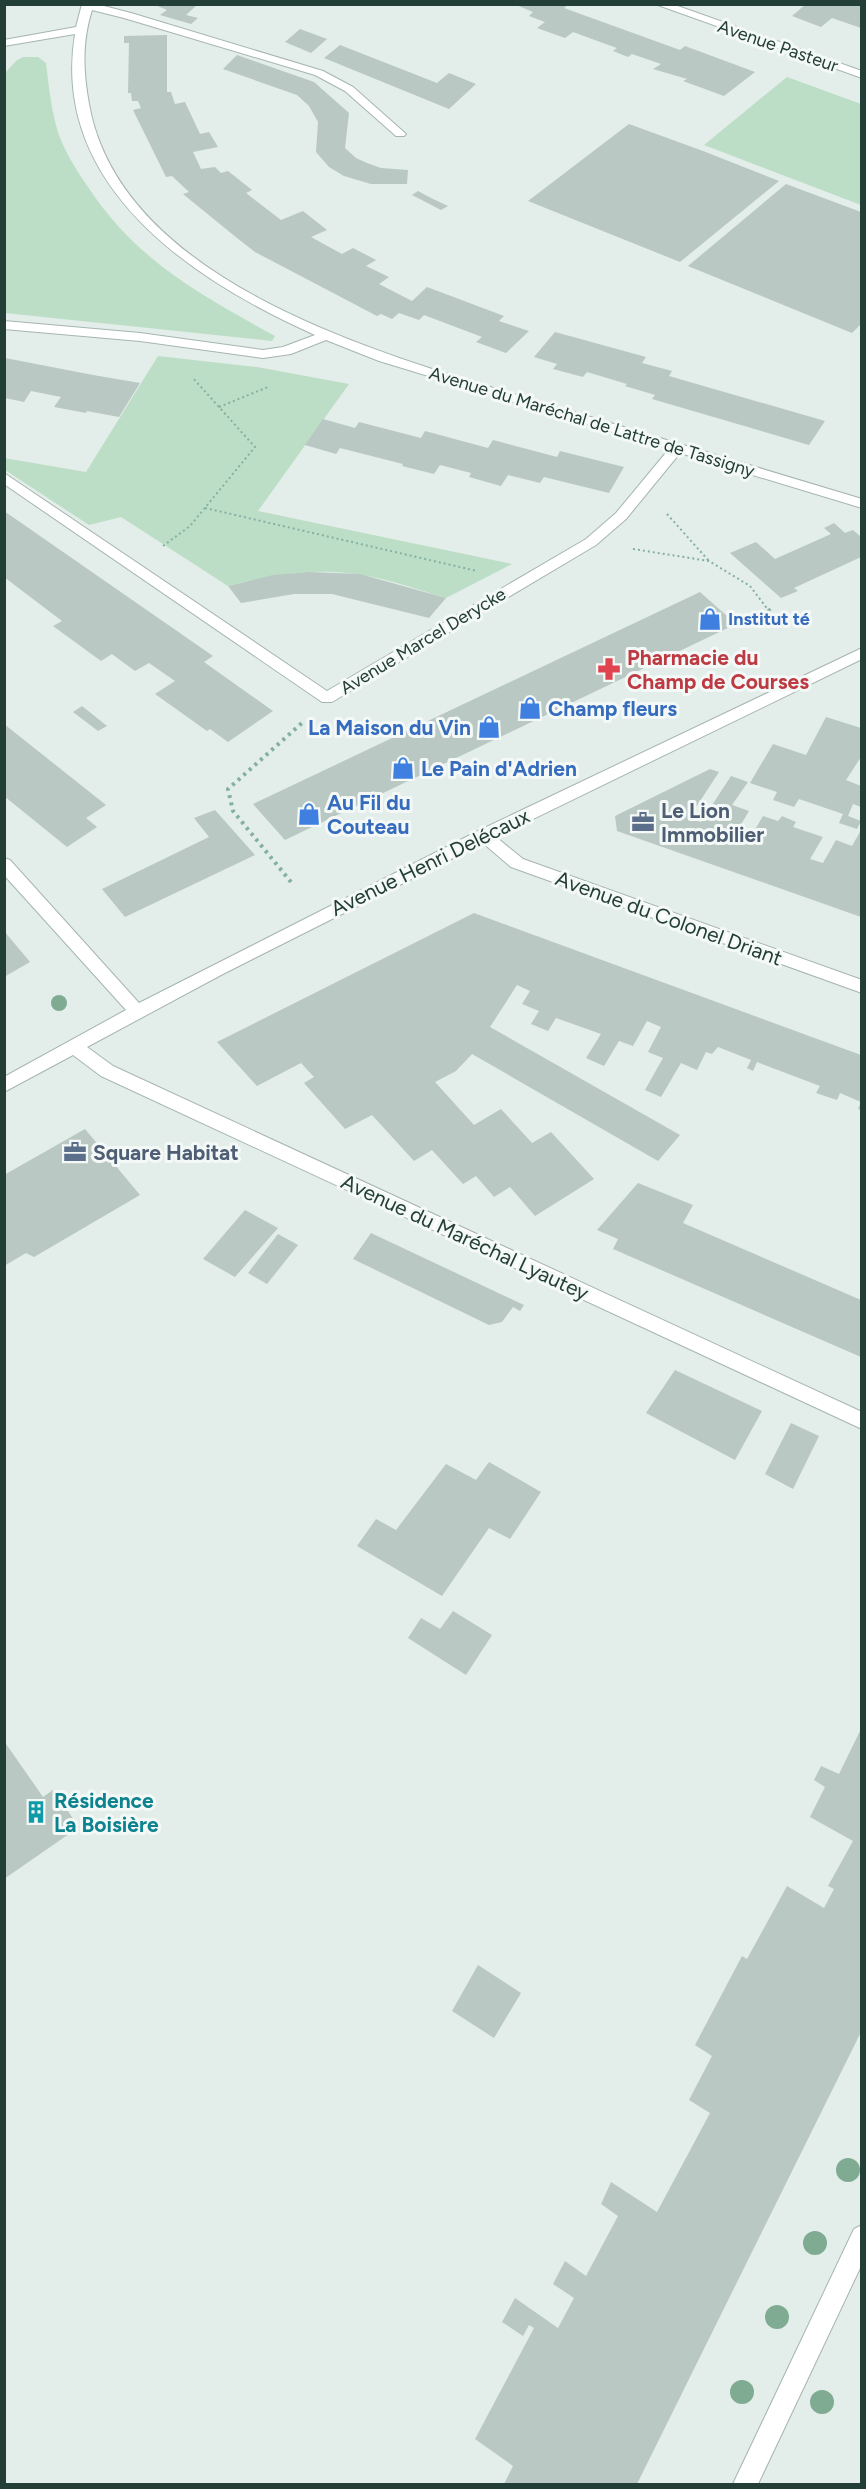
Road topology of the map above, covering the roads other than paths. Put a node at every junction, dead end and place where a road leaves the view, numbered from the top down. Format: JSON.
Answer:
{"nodes":[{"id":1,"x":660,"y":4,"type":"edge"},
{"id":2,"x":88,"y":5,"type":"edge"},
{"id":3,"x":82,"y":29,"type":"junction"},
{"id":4,"x":7,"y":45,"type":"edge"},
{"id":5,"x":861,"y":75,"type":"edge"},
{"id":6,"x":400,"y":134,"type":"dead end"},
{"id":7,"x":4,"y":325,"type":"edge"},
{"id":8,"x":324,"y":336,"type":"junction"},
{"id":9,"x":677,"y":448,"type":"junction"},
{"id":10,"x":4,"y":477,"type":"edge"},
{"id":11,"x":861,"y":504,"type":"edge"},
{"id":12,"x":861,"y":653,"type":"edge"},
{"id":13,"x":484,"y":835,"type":"junction"},
{"id":14,"x":4,"y":864,"type":"edge"},
{"id":15,"x":861,"y":987,"type":"edge"},
{"id":16,"x":136,"y":1010,"type":"junction"},
{"id":17,"x":73,"y":1046,"type":"junction"},
{"id":18,"x":4,"y":1084,"type":"edge"},
{"id":19,"x":861,"y":1421,"type":"edge"},
{"id":20,"x":861,"y":2237,"type":"edge"},
{"id":21,"x":745,"y":2484,"type":"edge"}],
"edges":[{"from":1,"to":5,"type":"street","name":"Avenue Pasteur"},
{"from":2,"to":3,"type":"street","name":"Avenue du Maréchal de Lattre de Tassigny"},
{"from":2,"to":6,"type":"street"},
{"from":3,"to":4,"type":"street"},
{"from":3,"to":8,"type":"street","name":"Avenue du Maréchal de Lattre de Tassigny"},
{"from":7,"to":8,"type":"street"},
{"from":8,"to":9,"type":"street","name":"Avenue du Maréchal de Lattre de Tassigny"},
{"from":9,"to":10,"type":"street","name":"Avenue Marcel Derycke"},
{"from":9,"to":11,"type":"street","name":"Avenue du Maréchal de Lattre de Tassigny"},
{"from":12,"to":13,"type":"street","name":"Avenue Henri Delécaux"},
{"from":13,"to":15,"type":"street","name":"Avenue du Colonel Driant"},
{"from":13,"to":16,"type":"street","name":"Avenue Henri Delécaux"},
{"from":14,"to":16,"type":"street"},
{"from":16,"to":17,"type":"street","name":"Avenue Henri Delécaux"},
{"from":17,"to":18,"type":"street","name":"Avenue Henri Delécaux"},
{"from":17,"to":19,"type":"street","name":"Avenue du Maréchal Lyautey"},
{"from":20,"to":21,"type":"street"}]}
